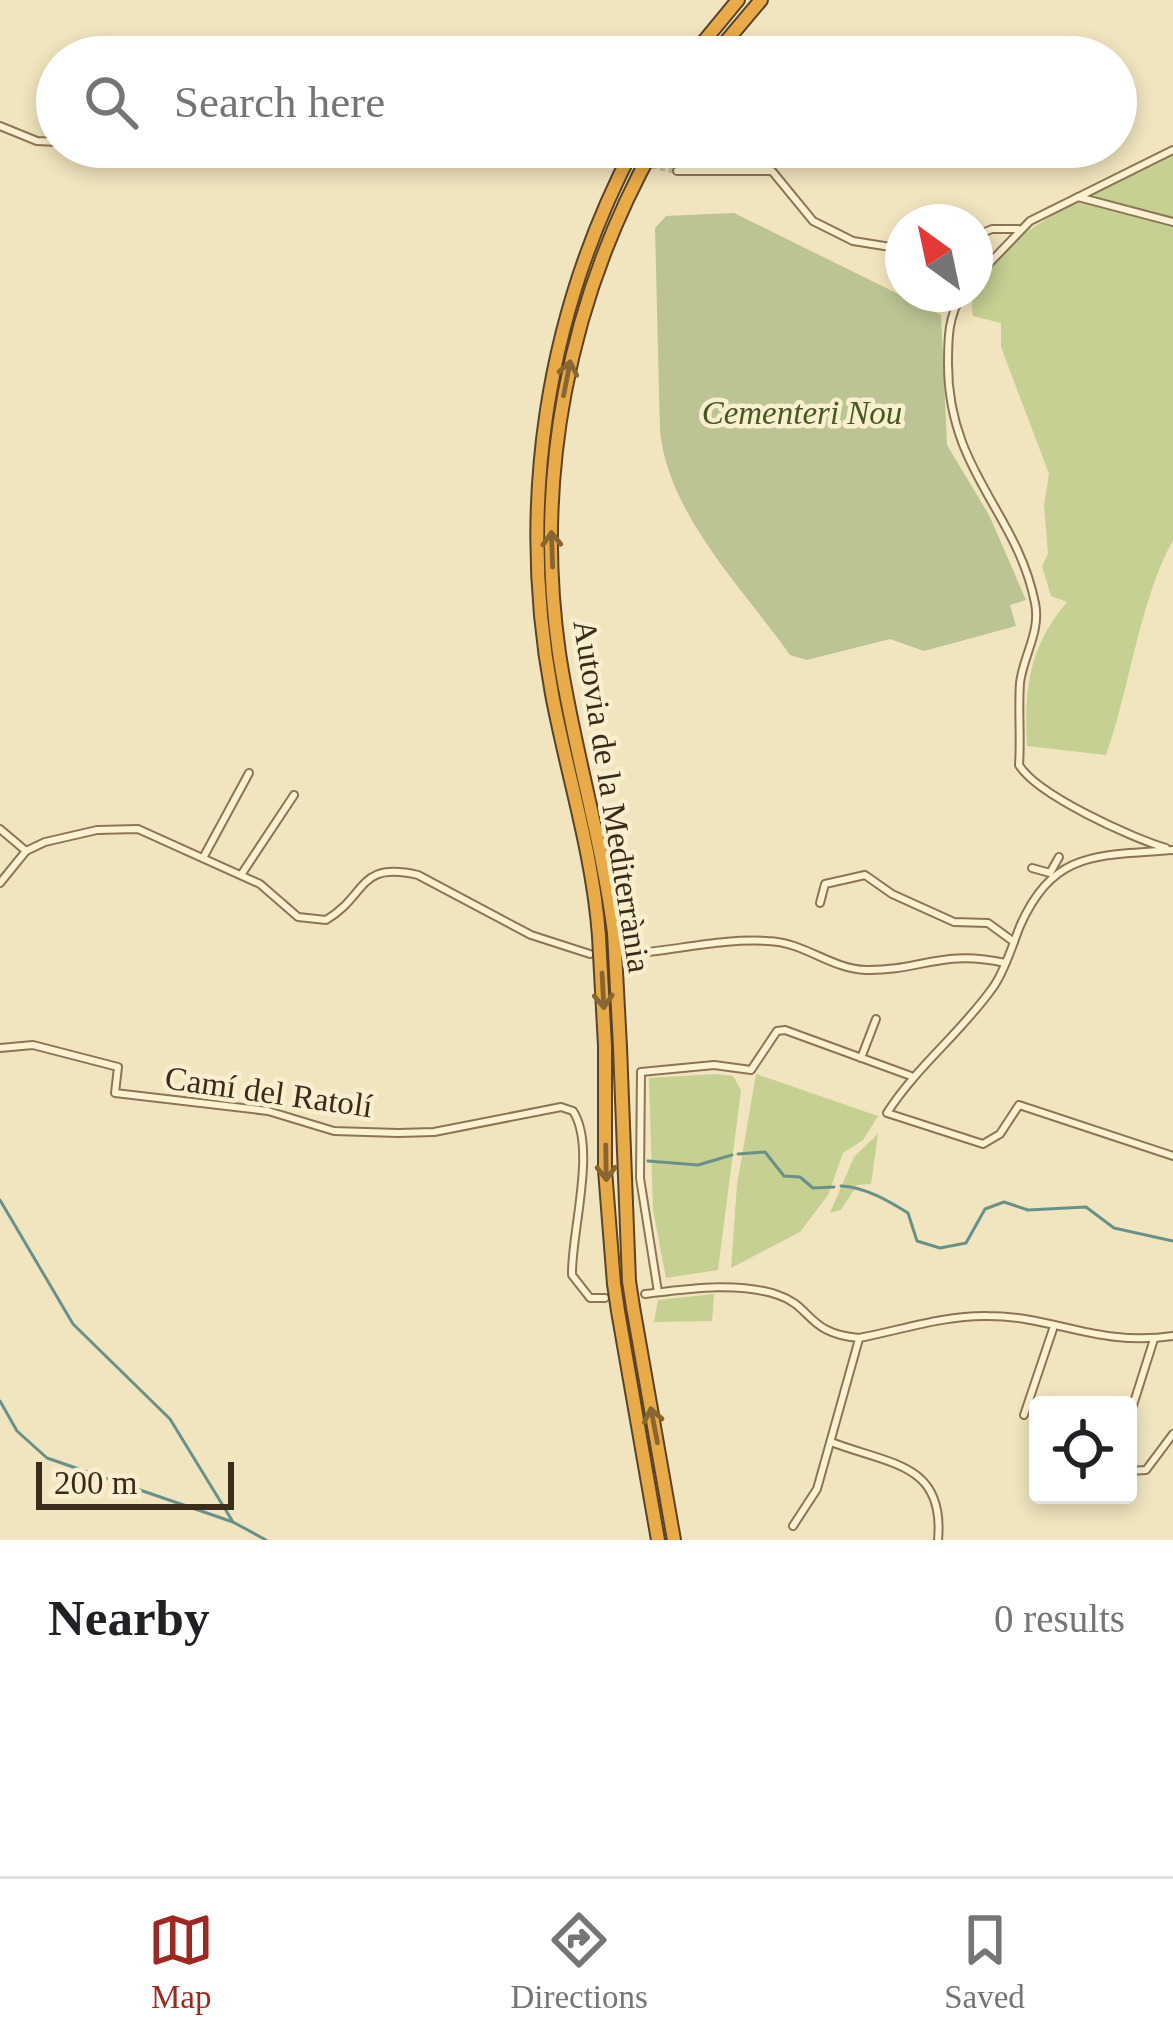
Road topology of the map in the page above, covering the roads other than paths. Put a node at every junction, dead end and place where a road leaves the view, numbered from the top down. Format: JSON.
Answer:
{"nodes":[{"id":1,"x":738,"y":0,"type":"edge"},
{"id":2,"x":761,"y":0,"type":"edge"},
{"id":3,"x":708,"y":36,"type":"edge"},
{"id":4,"x":730,"y":36,"type":"edge"},
{"id":5,"x":0,"y":126,"type":"edge"},
{"id":6,"x":36,"y":141,"type":"edge"},
{"id":7,"x":1173,"y":150,"type":"edge"},
{"id":8,"x":625,"y":168,"type":"edge"},
{"id":9,"x":643,"y":168,"type":"edge"},
{"id":10,"x":1137,"y":168,"type":"edge"},
{"id":11,"x":1137,"y":168,"type":"edge"},
{"id":12,"x":676,"y":171,"type":"tunnel mouth"},
{"id":13,"x":1078,"y":197,"type":"junction"},
{"id":14,"x":1173,"y":222,"type":"edge"},
{"id":15,"x":993,"y":229,"type":"edge"},
{"id":16,"x":1020,"y":230,"type":"junction"},
{"id":17,"x":885,"y":246,"type":"edge"},
{"id":18,"x":993,"y":259,"type":"edge"},
{"id":19,"x":954,"y":312,"type":"edge"},
{"id":20,"x":249,"y":773,"type":"dead end"},
{"id":21,"x":294,"y":795,"type":"dead end"},
{"id":22,"x":0,"y":829,"type":"edge"},
{"id":23,"x":1173,"y":849,"type":"edge"},
{"id":24,"x":26,"y":851,"type":"junction"},
{"id":25,"x":203,"y":857,"type":"junction"},
{"id":26,"x":1059,"y":857,"type":"dead end"},
{"id":27,"x":1032,"y":868,"type":"dead end"},
{"id":28,"x":1050,"y":873,"type":"junction"},
{"id":29,"x":242,"y":875,"type":"junction"},
{"id":30,"x":1046,"y":882,"type":"junction"},
{"id":31,"x":0,"y":883,"type":"edge"},
{"id":32,"x":820,"y":903,"type":"dead end"},
{"id":33,"x":1014,"y":941,"type":"junction"},
{"id":34,"x":590,"y":954,"type":"dead end"},
{"id":35,"x":627,"y":954,"type":"dead end"},
{"id":36,"x":1006,"y":963,"type":"junction"},
{"id":37,"x":876,"y":1019,"type":"dead end"},
{"id":38,"x":613,"y":1047,"type":"junction"},
{"id":39,"x":0,"y":1048,"type":"edge"},
{"id":40,"x":861,"y":1058,"type":"junction"},
{"id":41,"x":911,"y":1076,"type":"junction"},
{"id":42,"x":1173,"y":1156,"type":"edge"},
{"id":43,"x":658,"y":1292,"type":"junction"},
{"id":44,"x":645,"y":1294,"type":"dead end"},
{"id":45,"x":602,"y":1299,"type":"dead end"},
{"id":46,"x":626,"y":1309,"type":"junction"},
{"id":47,"x":1053,"y":1328,"type":"junction"},
{"id":48,"x":1173,"y":1336,"type":"edge"},
{"id":49,"x":860,"y":1338,"type":"junction"},
{"id":50,"x":1154,"y":1339,"type":"junction"},
{"id":51,"x":1136,"y":1396,"type":"edge"},
{"id":52,"x":1024,"y":1415,"type":"dead end"},
{"id":53,"x":1173,"y":1434,"type":"edge"},
{"id":54,"x":831,"y":1442,"type":"junction"},
{"id":55,"x":1137,"y":1470,"type":"edge"},
{"id":56,"x":793,"y":1526,"type":"dead end"},
{"id":57,"x":658,"y":1540,"type":"edge"},
{"id":58,"x":674,"y":1540,"type":"edge"},
{"id":59,"x":938,"y":1540,"type":"edge"}],
"edges":[{"from":1,"to":3,"type":"highway"},
{"from":2,"to":4,"type":"highway"},
{"from":5,"to":6,"type":"street"},
{"from":7,"to":10,"type":"street"},
{"from":8,"to":38,"type":"highway","name":"Autovia de la Mediterrània","one_way":true,"bridge":true},
{"from":38,"to":9,"type":"highway","name":"Autovia de la Mediterrània","one_way":true,"bridge":true},
{"from":11,"to":13,"type":"street"},
{"from":12,"to":17,"type":"street"},
{"from":13,"to":14,"type":"street"},
{"from":13,"to":16,"type":"street"},
{"from":15,"to":16,"type":"street"},
{"from":16,"to":18,"type":"street"},
{"from":19,"to":23,"type":"street"},
{"from":20,"to":25,"type":"street"},
{"from":21,"to":29,"type":"street"},
{"from":22,"to":24,"type":"street"},
{"from":23,"to":30,"type":"street"},
{"from":24,"to":25,"type":"street"},
{"from":24,"to":31,"type":"street"},
{"from":25,"to":29,"type":"street"},
{"from":26,"to":28,"type":"street"},
{"from":27,"to":28,"type":"street"},
{"from":28,"to":30,"type":"street"},
{"from":29,"to":34,"type":"street"},
{"from":30,"to":33,"type":"street"},
{"from":32,"to":33,"type":"street"},
{"from":33,"to":36,"type":"street"},
{"from":35,"to":36,"type":"street"},
{"from":36,"to":41,"type":"street"},
{"from":37,"to":40,"type":"street"},
{"from":38,"to":46,"type":"highway","name":"Autovia de la Mediterrània","bridge":true},
{"from":38,"to":46,"type":"highway","name":"Autovia de la Mediterrània","one_way":true,"bridge":true},
{"from":39,"to":45,"type":"street","name":"Camí del Ratolí"},
{"from":40,"to":41,"type":"street"},
{"from":40,"to":43,"type":"street"},
{"from":41,"to":42,"type":"street"},
{"from":43,"to":44,"type":"street"},
{"from":43,"to":49,"type":"street"},
{"from":46,"to":57,"type":"highway","name":"Autovia de la Mediterrània"},
{"from":58,"to":46,"type":"highway","name":"Autovia de la Mediterrània","one_way":true},
{"from":47,"to":49,"type":"street"},
{"from":47,"to":50,"type":"street"},
{"from":47,"to":52,"type":"street"},
{"from":48,"to":50,"type":"street"},
{"from":49,"to":54,"type":"street"},
{"from":50,"to":51,"type":"street"},
{"from":53,"to":55,"type":"street"},
{"from":54,"to":56,"type":"street"},
{"from":54,"to":59,"type":"street"}]}
